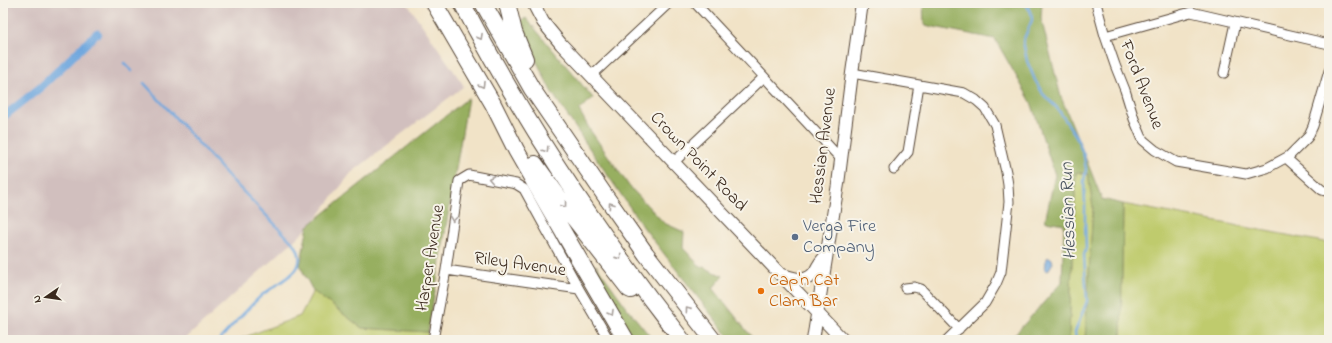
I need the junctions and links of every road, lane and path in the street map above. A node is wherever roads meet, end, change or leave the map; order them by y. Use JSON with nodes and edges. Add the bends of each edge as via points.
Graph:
{"nodes":[{"id":1,"x":434,"y":3,"type":"edge"},
{"id":2,"x":462,"y":3,"type":"edge"},
{"id":3,"x":483,"y":3,"type":"edge"},
{"id":4,"x":507,"y":3,"type":"edge"},
{"id":5,"x":533,"y":3,"type":"edge"},
{"id":6,"x":669,"y":3,"type":"edge"},
{"id":7,"x":695,"y":3,"type":"edge"},
{"id":8,"x":862,"y":3,"type":"edge"},
{"id":9,"x":1096,"y":3,"type":"edge"},
{"id":10,"x":1235,"y":23,"type":"junction"},
{"id":11,"x":1105,"y":36,"type":"junction"},
{"id":12,"x":1329,"y":44,"type":"edge"},
{"id":13,"x":1329,"y":71,"type":"edge"},
{"id":14,"x":852,"y":73,"type":"junction"},
{"id":15,"x":1224,"y":73,"type":"dead end"},
{"id":16,"x":591,"y":76,"type":"junction"},
{"id":17,"x":764,"y":77,"type":"junction"},
{"id":18,"x":919,"y":85,"type":"junction"},
{"id":19,"x":493,"y":104,"type":"junction"},
{"id":20,"x":567,"y":140,"type":"junction"},
{"id":21,"x":1286,"y":158,"type":"junction"},
{"id":22,"x":842,"y":159,"type":"junction"},
{"id":23,"x":673,"y":163,"type":"junction"},
{"id":24,"x":894,"y":169,"type":"dead end"},
{"id":25,"x":1329,"y":192,"type":"edge"},
{"id":26,"x":827,"y":254,"type":"junction"},
{"id":27,"x":446,"y":270,"type":"junction"},
{"id":28,"x":781,"y":274,"type":"junction"},
{"id":29,"x":905,"y":288,"type":"dead end"},
{"id":30,"x":579,"y":289,"type":"junction"},
{"id":31,"x":649,"y":298,"type":"junction"},
{"id":32,"x":818,"y":313,"type":"junction"},
{"id":33,"x":959,"y":329,"type":"junction"},
{"id":34,"x":433,"y":340,"type":"edge"},
{"id":35,"x":609,"y":340,"type":"edge"},
{"id":36,"x":626,"y":340,"type":"edge"},
{"id":37,"x":682,"y":340,"type":"edge"},
{"id":38,"x":713,"y":340,"type":"edge"},
{"id":39,"x":813,"y":340,"type":"edge"},
{"id":40,"x":843,"y":340,"type":"edge"},
{"id":41,"x":947,"y":340,"type":"edge"}],
"edges":[{"from":1,"to":19,"type":"highway","one_way":true},
{"from":2,"to":31,"type":"highway","one_way":true,"via":[[544,147]]},
{"from":3,"to":20,"type":"highway","via":[[532,89]]},
{"from":4,"to":20,"type":"highway","via":[[520,48],[564,123]]},
{"from":5,"to":16,"type":"main road","name":"Crown Point Road","via":[[549,30]]},
{"from":6,"to":16,"type":"street"},
{"from":7,"to":17,"type":"street"},
{"from":8,"to":14,"type":"main road","name":"Hessian Avenue"},
{"from":9,"to":11,"type":"street","name":"Ford Avenue"},
{"from":10,"to":11,"type":"street","via":[[1191,12]]},
{"from":10,"to":12,"type":"street"},
{"from":10,"to":15,"type":"street"},
{"from":11,"to":21,"type":"street","name":"Ford Avenue","via":[[1143,140],[1154,150],[1176,162],[1246,174],[1267,168]]},
{"from":13,"to":21,"type":"street","name":"Ford Avenue","via":[[1308,137]]},
{"from":14,"to":18,"type":"street"},
{"from":14,"to":22,"type":"main road","name":"Hessian Avenue"},
{"from":16,"to":23,"type":"main road","name":"Crown Point Road"},
{"from":17,"to":22,"type":"street"},
{"from":17,"to":23,"type":"street"},
{"from":18,"to":24,"type":"street","via":[[908,152]]},
{"from":18,"to":33,"type":"street","via":[[964,93],[985,108],[995,125],[1008,184],[1009,202],[1000,272],[991,295]]},
{"from":19,"to":31,"type":"highway","one_way":true,"via":[[552,189],[629,289]]},
{"from":19,"to":36,"type":"highway","one_way":true,"via":[[544,200]]},
{"from":38,"to":20,"type":"highway","one_way":true,"via":[[646,254]]},
{"from":21,"to":25,"type":"street","via":[[1322,190]]},
{"from":22,"to":26,"type":"main road","name":"Hessian Avenue"},
{"from":23,"to":28,"type":"main road","name":"Crown Point Road"},
{"from":26,"to":28,"type":"main road","via":[[807,279],[801,280]]},
{"from":26,"to":32,"type":"main road","name":"Hessian Avenue"},
{"from":27,"to":30,"type":"street","name":"Riley Avenue"},
{"from":30,"to":27,"type":"street","name":"Harper Avenue","one_way":true,"via":[[524,189],[516,184],[469,175],[459,181]]},
{"from":27,"to":34,"type":"street","name":"Harper Avenue"},
{"from":28,"to":32,"type":"main road","name":"Crown Point Road"},
{"from":29,"to":33,"type":"street","via":[[914,287],[921,290]]},
{"from":30,"to":35,"type":"street","name":"Riley Avenue"},
{"from":31,"to":37,"type":"highway"},
{"from":32,"to":39,"type":"main road","name":"Hessian Avenue"},
{"from":32,"to":40,"type":"main road","name":"Crown Point Road"},
{"from":33,"to":41,"type":"street"}]}
